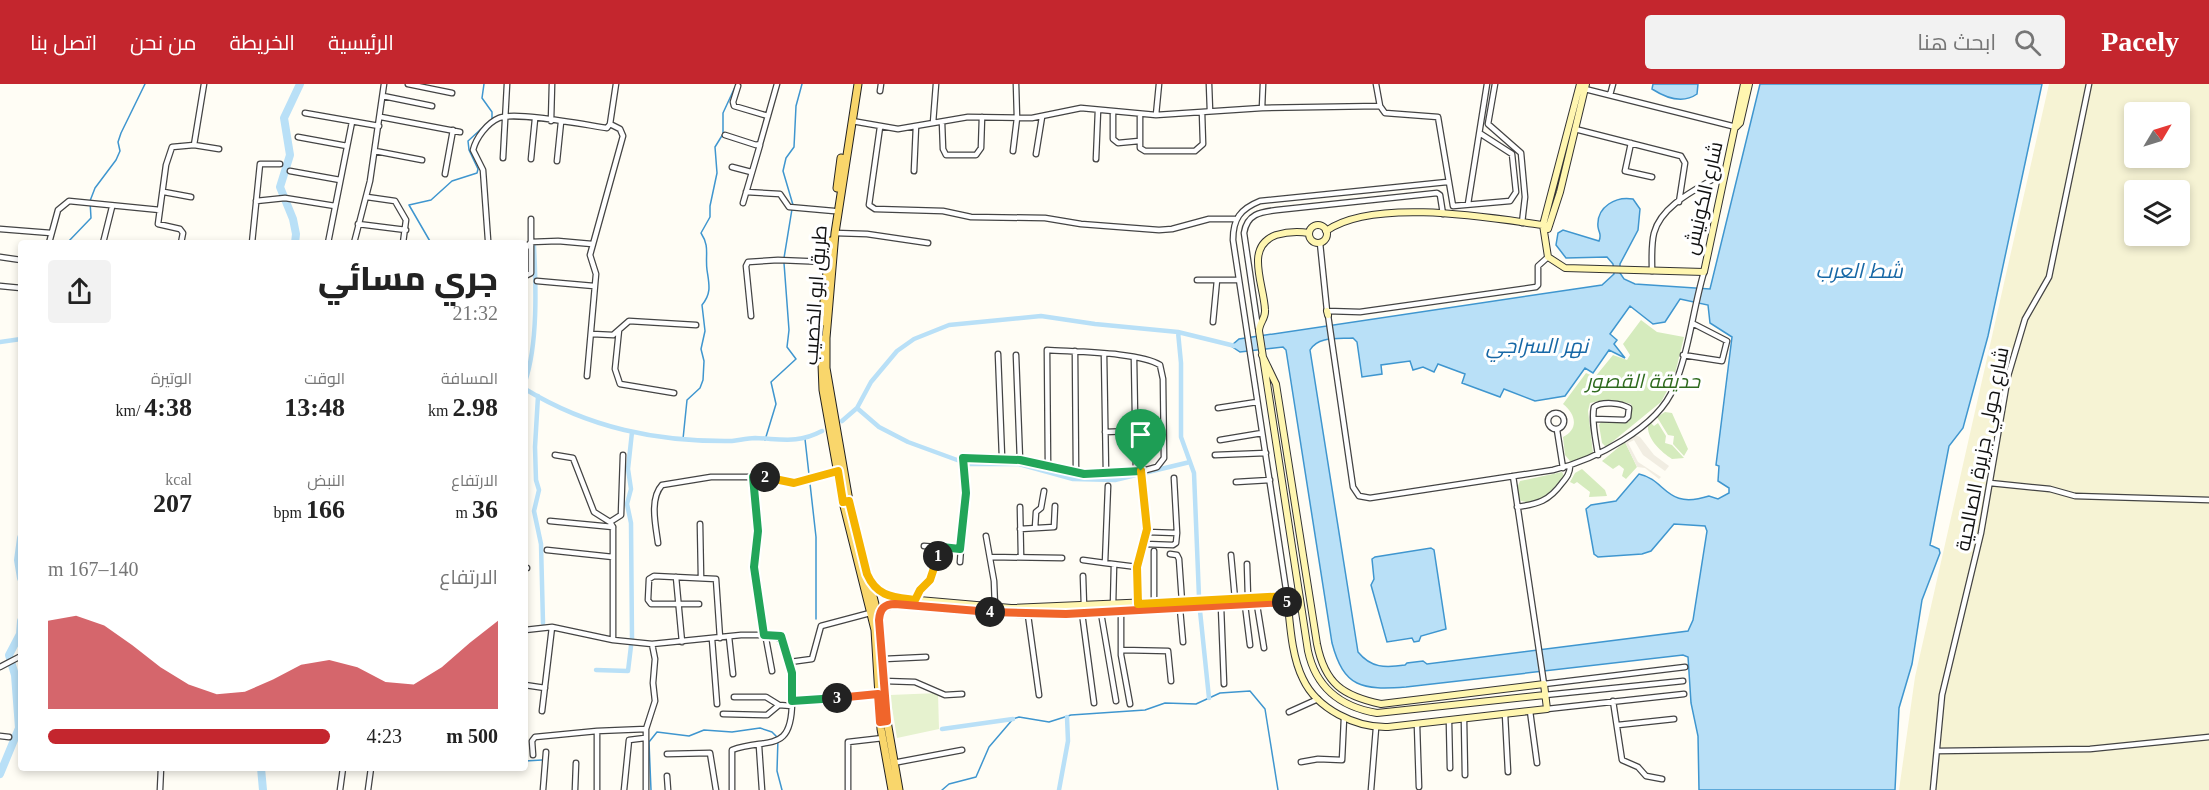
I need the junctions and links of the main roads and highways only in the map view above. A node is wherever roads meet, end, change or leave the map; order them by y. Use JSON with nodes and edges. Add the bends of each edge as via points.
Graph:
{"nodes":[{"id":1,"x":853,"y":84,"type":"edge"},
{"id":2,"x":858,"y":84,"type":"edge"},
{"id":3,"x":1744,"y":84,"type":"edge"},
{"id":4,"x":1749,"y":84,"type":"edge"},
{"id":5,"x":1584,"y":86,"type":"edge"},
{"id":6,"x":1736,"y":127,"type":"junction"},
{"id":7,"x":840,"y":178,"type":"junction"},
{"id":8,"x":1546,"y":227,"type":"junction"},
{"id":9,"x":1326,"y":231,"type":"junction"},
{"id":10,"x":1309,"y":233,"type":"junction"},
{"id":11,"x":1262,"y":353,"type":"junction"},
{"id":12,"x":846,"y":501,"type":"junction"},
{"id":13,"x":867,"y":574,"type":"junction"},
{"id":14,"x":1287,"y":600,"type":"junction"},
{"id":15,"x":1181,"y":606,"type":"junction"},
{"id":16,"x":1083,"y":610,"type":"junction"},
{"id":17,"x":879,"y":620,"type":"junction"},
{"id":18,"x":1545,"y":695,"type":"junction"},
{"id":19,"x":884,"y":722,"type":"junction"},
{"id":20,"x":892,"y":790,"type":"edge"},
{"id":21,"x":899,"y":790,"type":"edge"}],
"edges":[{"from":1,"to":7,"type":"main road","name":"طريق ابو الخصيب"},
{"from":2,"to":7,"type":"main road","name":"طريق ابو الخصيب"},
{"from":3,"to":6,"type":"main road","name":"شارع الكونيش"},
{"from":4,"to":6,"type":"main road","name":"شارع الكونيش"},
{"from":5,"to":8,"type":"main road"},
{"from":5,"to":8,"type":"main road"},
{"from":6,"to":8,"type":"main road","name":"شارع الكونيش","via":[[1704,272],[1565,268],[1548,257]]},
{"from":7,"to":12,"type":"main road","name":"طريق ابو الخصيب","via":[[826,368]]},
{"from":7,"to":12,"type":"main road","name":"طريق ابو الخصيب","via":[[827,262],[821,369]]},
{"from":8,"to":9,"type":"main road","via":[[1418,212],[1340,222]]},
{"from":9,"to":10,"type":"main road","via":[[1316,226]]},
{"from":9,"to":10,"type":"main road","via":[[1320,243],[1312,241]]},
{"from":10,"to":11,"type":"main road","via":[[1283,233],[1260,246],[1257,257],[1266,313],[1258,330]]},
{"from":11,"to":18,"type":"main road","via":[[1276,384],[1320,663],[1327,676],[1344,692],[1382,704],[1544,682]]},
{"from":11,"to":18,"type":"main road","via":[[1308,651],[1321,685],[1352,707],[1377,714]]},
{"from":12,"to":13,"type":"main road","name":"طريق ابو الخصيب"},
{"from":12,"to":19,"type":"main road","name":"طريق ابو الخصيب","via":[[876,639],[878,694]]},
{"from":13,"to":16,"type":"main road","via":[[872,585],[885,596],[995,607]]},
{"from":13,"to":17,"type":"main road","name":"طريق ابو الخصيب"},
{"from":14,"to":15,"type":"main road"},
{"from":14,"to":15,"type":"main road","via":[[1248,598]]},
{"from":14,"to":18,"type":"main road","via":[[1303,679],[1318,699],[1344,718],[1376,728],[1449,722],[1547,709]]},
{"from":15,"to":16,"type":"main road","via":[[1101,613]]},
{"from":15,"to":16,"type":"main road","via":[[1154,603]]},
{"from":16,"to":17,"type":"main road","via":[[1028,615],[895,604],[882,609]]},
{"from":17,"to":19,"type":"main road","name":"طريق ابو الخصيب","via":[[884,659]]},
{"from":19,"to":20,"type":"main road","name":"طريق ابو الخصيب"},
{"from":19,"to":21,"type":"main road","name":"طريق ابو الخصيب"}]}
